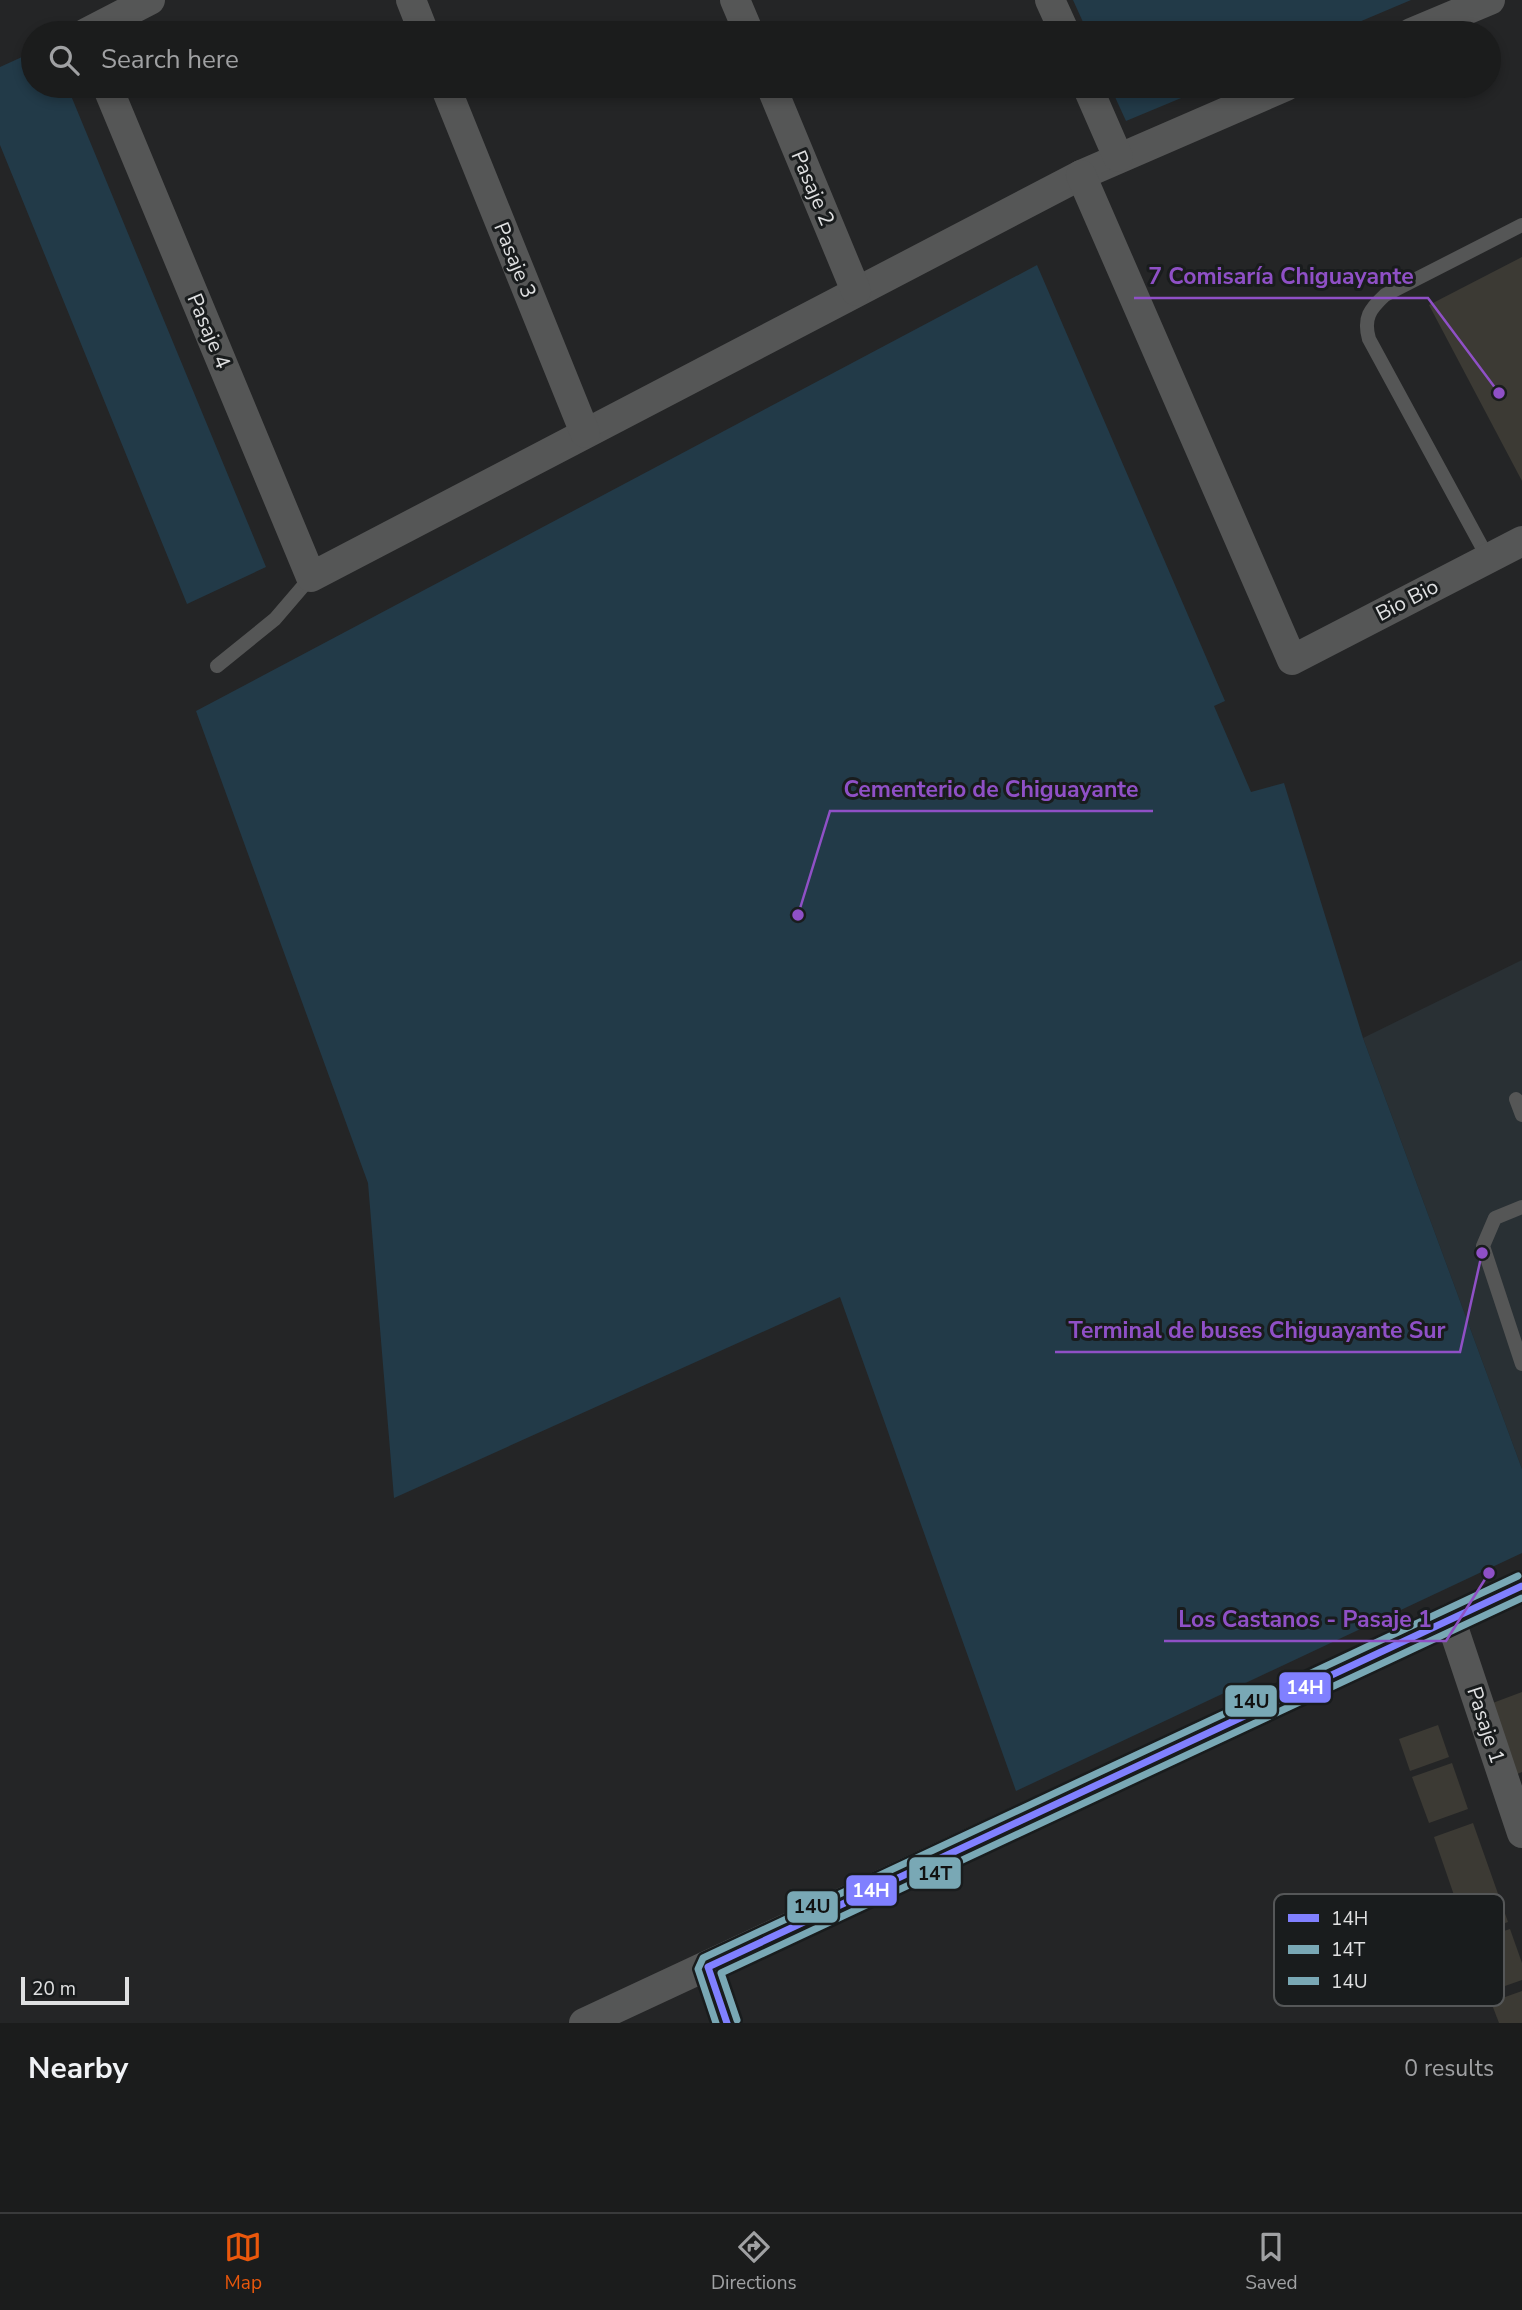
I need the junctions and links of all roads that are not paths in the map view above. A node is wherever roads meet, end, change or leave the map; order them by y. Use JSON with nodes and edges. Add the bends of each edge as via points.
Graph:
{"nodes":[{"id":1,"x":149,"y":0,"type":"edge"},
{"id":2,"x":411,"y":0,"type":"edge"},
{"id":3,"x":735,"y":0,"type":"edge"},
{"id":4,"x":1050,"y":0,"type":"edge"},
{"id":5,"x":1490,"y":0,"type":"edge"},
{"id":6,"x":109,"y":21,"type":"edge"},
{"id":7,"x":419,"y":21,"type":"edge"},
{"id":8,"x":744,"y":21,"type":"edge"},
{"id":9,"x":1060,"y":21,"type":"edge"},
{"id":10,"x":1440,"y":21,"type":"edge"},
{"id":11,"x":112,"y":98,"type":"edge"},
{"id":12,"x":450,"y":98,"type":"edge"},
{"id":13,"x":776,"y":98,"type":"edge"},
{"id":14,"x":1092,"y":98,"type":"edge"},
{"id":15,"x":1258,"y":98,"type":"edge"},
{"id":16,"x":1118,"y":157,"type":"junction"},
{"id":17,"x":1081,"y":175,"type":"junction"},
{"id":18,"x":1522,"y":225,"type":"edge"},
{"id":19,"x":856,"y":291,"type":"junction"},
{"id":20,"x":584,"y":433,"type":"junction"},
{"id":21,"x":1522,"y":541,"type":"edge"},
{"id":22,"x":1488,"y":558,"type":"junction"},
{"id":23,"x":311,"y":577,"type":"junction"},
{"id":24,"x":217,"y":666,"type":"dead end"},
{"id":25,"x":1516,"y":1099,"type":"dead end"},
{"id":26,"x":1522,"y":1115,"type":"edge"},
{"id":27,"x":1522,"y":1207,"type":"edge"},
{"id":28,"x":1522,"y":1364,"type":"edge"},
{"id":29,"x":1522,"y":1586,"type":"edge"},
{"id":30,"x":1450,"y":1618,"type":"junction"},
{"id":31,"x":1522,"y":1833,"type":"edge"},
{"id":32,"x":709,"y":1968,"type":"junction"},
{"id":33,"x":584,"y":2023,"type":"edge"},
{"id":34,"x":727,"y":2023,"type":"edge"}],
"edges":[{"from":1,"to":6,"type":"street"},
{"from":2,"to":7,"type":"street"},
{"from":3,"to":8,"type":"street"},
{"from":4,"to":9,"type":"street"},
{"from":5,"to":10,"type":"street"},
{"from":11,"to":23,"type":"street","name":"Pasaje 4"},
{"from":12,"to":20,"type":"street","name":"Pasaje 3"},
{"from":13,"to":19,"type":"street","name":"Pasaje 2"},
{"from":14,"to":16,"type":"street"},
{"from":15,"to":16,"type":"street"},
{"from":16,"to":17,"type":"street"},
{"from":17,"to":19,"type":"street"},
{"from":17,"to":22,"type":"street","name":"Bio Bio","via":[[1292,660]]},
{"from":18,"to":22,"type":"lane","via":[[1385,295],[1369,311],[1365,326]]},
{"from":19,"to":20,"type":"street"},
{"from":20,"to":23,"type":"street"},
{"from":21,"to":22,"type":"street","name":"Bio Bio"},
{"from":23,"to":24,"type":"lane","via":[[275,619]]},
{"from":25,"to":26,"type":"lane"},
{"from":27,"to":28,"type":"lane","via":[[1494,1218],[1483,1246]]},
{"from":29,"to":30,"type":"street"},
{"from":30,"to":31,"type":"street","name":"Pasaje 1"},
{"from":30,"to":32,"type":"street"},
{"from":32,"to":33,"type":"street"},
{"from":32,"to":34,"type":"street"}]}
